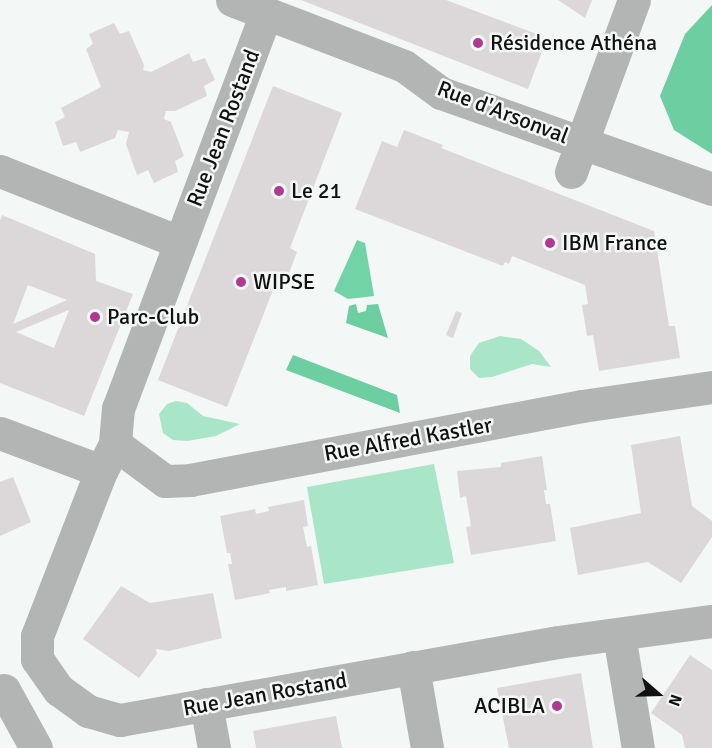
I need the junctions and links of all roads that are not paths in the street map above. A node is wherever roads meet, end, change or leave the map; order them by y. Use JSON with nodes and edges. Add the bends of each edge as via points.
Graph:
{"nodes":[{"id":1,"x":232,"y":0,"type":"edge"},
{"id":2,"x":629,"y":2,"type":"edge"},
{"id":3,"x":266,"y":13,"type":"junction"},
{"id":4,"x":576,"y":157,"type":"junction"},
{"id":5,"x":0,"y":171,"type":"edge"},
{"id":6,"x":712,"y":189,"type":"edge"},
{"id":7,"x":179,"y":242,"type":"junction"},
{"id":8,"x":712,"y":387,"type":"edge"},
{"id":9,"x":0,"y":433,"type":"edge"},
{"id":10,"x":108,"y":458,"type":"junction"},
{"id":11,"x":712,"y":621,"type":"edge"},
{"id":12,"x":620,"y":635,"type":"junction"},
{"id":13,"x":414,"y":667,"type":"junction"},
{"id":14,"x":4,"y":690,"type":"dead end"},
{"id":15,"x":206,"y":704,"type":"junction"},
{"id":16,"x":36,"y":748,"type":"edge"},
{"id":17,"x":214,"y":748,"type":"edge"},
{"id":18,"x":427,"y":748,"type":"edge"},
{"id":19,"x":638,"y":748,"type":"edge"}],
"edges":[{"from":1,"to":3,"type":"street","name":"Rue d'Arsonval"},
{"from":2,"to":4,"type":"street"},
{"from":3,"to":4,"type":"street","name":"Rue d'Arsonval","via":[[404,66],[441,93]]},
{"from":3,"to":7,"type":"street","name":"Rue Jean Rostand"},
{"from":4,"to":6,"type":"street","name":"Rue d'Arsonval"},
{"from":5,"to":7,"type":"street"},
{"from":7,"to":10,"type":"street","name":"Rue Jean Rostand","via":[[118,408]]},
{"from":8,"to":10,"type":"street","name":"Rue Alfred Kastler","via":[[582,406],[190,480],[165,481]]},
{"from":9,"to":10,"type":"street"},
{"from":10,"to":15,"type":"street","name":"Rue Jean Rostand","via":[[37,636],[37,658],[59,690],[88,711],[120,720]]},
{"from":11,"to":12,"type":"street","name":"Rue Jean Rostand"},
{"from":12,"to":13,"type":"street","name":"Rue Jean Rostand"},
{"from":12,"to":19,"type":"street"},
{"from":13,"to":15,"type":"street","name":"Rue Jean Rostand"},
{"from":13,"to":18,"type":"street"},
{"from":14,"to":16,"type":"street"},
{"from":15,"to":17,"type":"street"}]}
